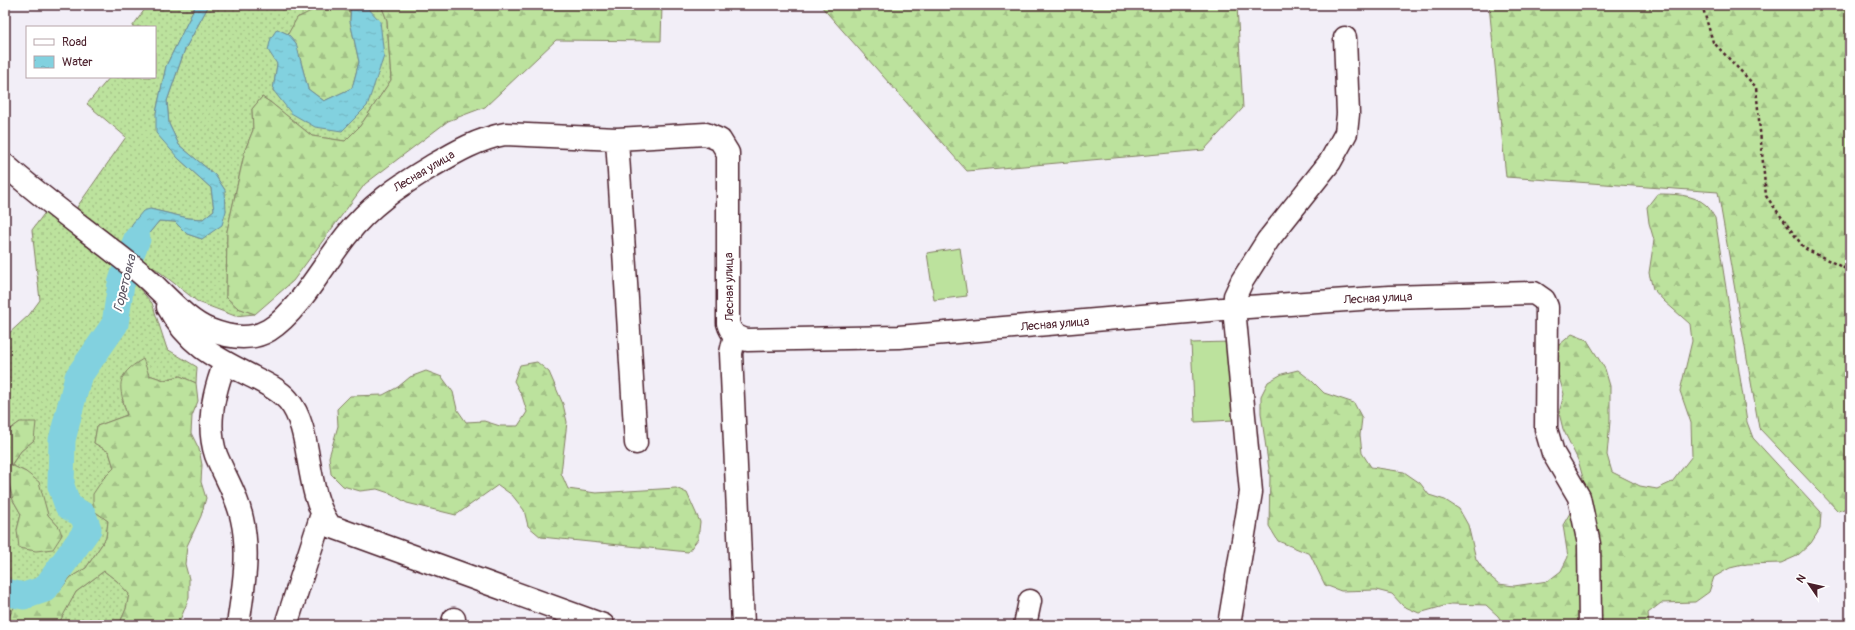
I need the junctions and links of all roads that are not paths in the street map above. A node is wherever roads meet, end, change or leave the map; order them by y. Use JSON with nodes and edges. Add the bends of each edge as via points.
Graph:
{"nodes":[{"id":1,"x":1345,"y":38,"type":"dead end"},
{"id":2,"x":617,"y":139,"type":"junction"},
{"id":3,"x":5,"y":165,"type":"edge"},
{"id":4,"x":152,"y":283,"type":"junction"},
{"id":5,"x":1234,"y":308,"type":"junction"},
{"id":6,"x":735,"y":335,"type":"junction"},
{"id":7,"x":226,"y":363,"type":"junction"},
{"id":8,"x":636,"y":443,"type":"dead end"},
{"id":9,"x":322,"y":514,"type":"junction"},
{"id":10,"x":1030,"y":601,"type":"dead end"},
{"id":11,"x":238,"y":625,"type":"edge"},
{"id":12,"x":286,"y":625,"type":"edge"},
{"id":13,"x":603,"y":625,"type":"edge"},
{"id":14,"x":743,"y":625,"type":"edge"},
{"id":15,"x":1026,"y":625,"type":"edge"},
{"id":16,"x":1229,"y":625,"type":"edge"},
{"id":17,"x":1590,"y":625,"type":"edge"}],
"edges":[{"from":1,"to":5,"type":"street","via":[[1348,114],[1346,133],[1330,162],[1268,240],[1242,281],[1235,296]]},
{"from":2,"to":4,"type":"street","name":"Лесная улица","via":[[505,134],[488,137],[461,149],[394,189],[370,209],[347,234],[280,322],[267,331],[253,336],[237,337],[208,329],[196,322]]},
{"from":2,"to":6,"type":"street","name":"Лесная улица","via":[[706,134],[714,136],[725,146],[728,153],[728,323]]},
{"from":2,"to":8,"type":"street"},
{"from":3,"to":4,"type":"street","name":"Лесная улица"},
{"from":4,"to":7,"type":"street","via":[[185,334],[202,349]]},
{"from":5,"to":6,"type":"street","name":"Лесная улица","via":[[899,337],[747,340]]},
{"from":5,"to":16,"type":"street","via":[[1251,492]]},
{"from":5,"to":17,"type":"street","name":"Лесная улица","via":[[1389,297],[1534,293],[1544,300],[1547,307],[1546,429],[1553,453],[1579,497],[1589,544]]},
{"from":6,"to":14,"type":"street","via":[[731,353]]},
{"from":7,"to":9,"type":"street","via":[[269,385],[288,399],[297,412],[315,498]]},
{"from":7,"to":11,"type":"street","via":[[215,393],[212,442],[236,496],[246,548]]},
{"from":9,"to":12,"type":"street"},
{"from":9,"to":13,"type":"street","via":[[330,526]]},
{"from":10,"to":15,"type":"street"}]}
